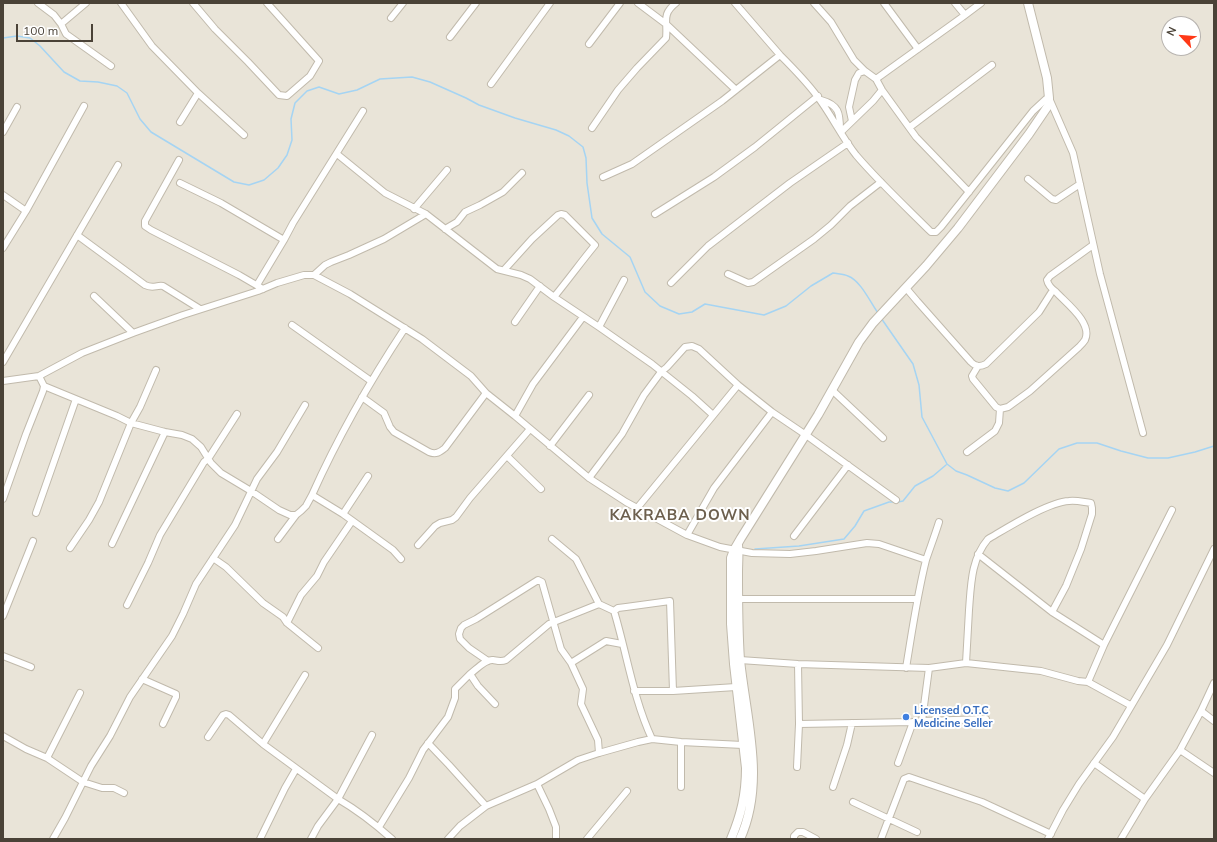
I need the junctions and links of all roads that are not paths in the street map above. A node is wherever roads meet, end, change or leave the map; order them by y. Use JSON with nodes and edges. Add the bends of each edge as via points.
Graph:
{"nodes":[{"id":1,"x":38,"y":3,"type":"edge"},
{"id":2,"x":86,"y":3,"type":"edge"},
{"id":3,"x":121,"y":3,"type":"edge"},
{"id":4,"x":193,"y":3,"type":"edge"},
{"id":5,"x":267,"y":3,"type":"edge"},
{"id":6,"x":403,"y":3,"type":"edge"},
{"id":7,"x":476,"y":3,"type":"edge"},
{"id":8,"x":550,"y":3,"type":"edge"},
{"id":9,"x":620,"y":3,"type":"edge"},
{"id":10,"x":638,"y":3,"type":"edge"},
{"id":11,"x":676,"y":3,"type":"edge"},
{"id":12,"x":736,"y":3,"type":"edge"},
{"id":13,"x":814,"y":3,"type":"edge"},
{"id":14,"x":884,"y":3,"type":"edge"},
{"id":15,"x":956,"y":3,"type":"edge"},
{"id":16,"x":981,"y":3,"type":"edge"},
{"id":17,"x":1028,"y":3,"type":"edge"},
{"id":18,"x":965,"y":15,"type":"junction"},
{"id":19,"x":391,"y":18,"type":"dead end"},
{"id":20,"x":60,"y":24,"type":"junction"},
{"id":21,"x":666,"y":24,"type":"junction"},
{"id":22,"x":450,"y":37,"type":"dead end"},
{"id":23,"x":589,"y":44,"type":"dead end"},
{"id":24,"x":918,"y":49,"type":"junction"},
{"id":25,"x":780,"y":55,"type":"junction"},
{"id":26,"x":992,"y":65,"type":"dead end"},
{"id":27,"x":111,"y":66,"type":"dead end"},
{"id":28,"x":865,"y":71,"type":"junction"},
{"id":29,"x":876,"y":79,"type":"junction"},
{"id":30,"x":491,"y":84,"type":"dead end"},
{"id":31,"x":736,"y":90,"type":"junction"},
{"id":32,"x":882,"y":90,"type":"junction"},
{"id":33,"x":198,"y":93,"type":"junction"},
{"id":34,"x":819,"y":98,"type":"junction"},
{"id":35,"x":1049,"y":98,"type":"junction"},
{"id":36,"x":84,"y":106,"type":"dead end"},
{"id":37,"x":17,"y":107,"type":"dead end"},
{"id":38,"x":363,"y":111,"type":"dead end"},
{"id":39,"x":852,"y":121,"type":"junction"},
{"id":40,"x":180,"y":122,"type":"dead end"},
{"id":41,"x":910,"y":127,"type":"junction"},
{"id":42,"x":592,"y":128,"type":"dead end"},
{"id":43,"x":841,"y":131,"type":"junction"},
{"id":44,"x":3,"y":132,"type":"edge"},
{"id":45,"x":244,"y":135,"type":"dead end"},
{"id":46,"x":848,"y":143,"type":"junction"},
{"id":47,"x":337,"y":154,"type":"junction"},
{"id":48,"x":179,"y":160,"type":"dead end"},
{"id":49,"x":118,"y":165,"type":"dead end"},
{"id":50,"x":447,"y":170,"type":"dead end"},
{"id":51,"x":522,"y":173,"type":"dead end"},
{"id":52,"x":603,"y":177,"type":"dead end"},
{"id":53,"x":1028,"y":179,"type":"dead end"},
{"id":54,"x":180,"y":182,"type":"dead end"},
{"id":55,"x":881,"y":182,"type":"junction"},
{"id":56,"x":1080,"y":184,"type":"junction"},
{"id":57,"x":969,"y":192,"type":"junction"},
{"id":58,"x":3,"y":195,"type":"edge"},
{"id":59,"x":414,"y":209,"type":"junction"},
{"id":60,"x":26,"y":211,"type":"junction"},
{"id":61,"x":426,"y":214,"type":"junction"},
{"id":62,"x":655,"y":214,"type":"dead end"},
{"id":63,"x":445,"y":229,"type":"junction"},
{"id":64,"x":77,"y":235,"type":"junction"},
{"id":65,"x":284,"y":240,"type":"junction"},
{"id":66,"x":1093,"y":244,"type":"junction"},
{"id":67,"x":3,"y":248,"type":"edge"},
{"id":68,"x":504,"y":270,"type":"junction"},
{"id":69,"x":728,"y":274,"type":"dead end"},
{"id":70,"x":314,"y":275,"type":"junction"},
{"id":71,"x":624,"y":280,"type":"dead end"},
{"id":72,"x":671,"y":283,"type":"dead end"},
{"id":73,"x":256,"y":285,"type":"junction"},
{"id":74,"x":540,"y":286,"type":"junction"},
{"id":75,"x":906,"y":288,"type":"junction"},
{"id":76,"x":263,"y":289,"type":"junction"},
{"id":77,"x":1053,"y":290,"type":"junction"},
{"id":78,"x":94,"y":296,"type":"dead end"},
{"id":79,"x":554,"y":297,"type":"junction"},
{"id":80,"x":200,"y":309,"type":"junction"},
{"id":81,"x":583,"y":317,"type":"junction"},
{"id":82,"x":515,"y":322,"type":"dead end"},
{"id":83,"x":292,"y":325,"type":"dead end"},
{"id":84,"x":599,"y":327,"type":"junction"},
{"id":85,"x":405,"y":328,"type":"junction"},
{"id":86,"x":133,"y":333,"type":"junction"},
{"id":87,"x":3,"y":362,"type":"edge"},
{"id":88,"x":978,"y":366,"type":"junction"},
{"id":89,"x":156,"y":370,"type":"dead end"},
{"id":90,"x":661,"y":372,"type":"junction"},
{"id":91,"x":40,"y":376,"type":"junction"},
{"id":92,"x":3,"y":381,"type":"edge"},
{"id":93,"x":371,"y":381,"type":"junction"},
{"id":94,"x":738,"y":385,"type":"junction"},
{"id":95,"x":44,"y":386,"type":"junction"},
{"id":96,"x":832,"y":390,"type":"junction"},
{"id":97,"x":486,"y":393,"type":"junction"},
{"id":98,"x":589,"y":395,"type":"dead end"},
{"id":99,"x":362,"y":397,"type":"junction"},
{"id":100,"x":76,"y":399,"type":"junction"},
{"id":101,"x":305,"y":405,"type":"dead end"},
{"id":102,"x":1000,"y":409,"type":"junction"},
{"id":103,"x":772,"y":412,"type":"junction"},
{"id":104,"x":237,"y":414,"type":"dead end"},
{"id":105,"x":713,"y":415,"type":"junction"},
{"id":106,"x":514,"y":416,"type":"junction"},
{"id":107,"x":131,"y":422,"type":"junction"},
{"id":108,"x":530,"y":429,"type":"junction"},
{"id":109,"x":165,"y":432,"type":"junction"},
{"id":110,"x":1143,"y":433,"type":"dead end"},
{"id":111,"x":806,"y":435,"type":"junction"},
{"id":112,"x":883,"y":438,"type":"dead end"},
{"id":113,"x":550,"y":446,"type":"junction"},
{"id":114,"x":967,"y":452,"type":"dead end"},
{"id":115,"x":507,"y":456,"type":"junction"},
{"id":116,"x":208,"y":458,"type":"junction"},
{"id":117,"x":848,"y":465,"type":"junction"},
{"id":118,"x":368,"y":476,"type":"dead end"},
{"id":119,"x":589,"y":478,"type":"junction"},
{"id":120,"x":541,"y":489,"type":"dead end"},
{"id":121,"x":251,"y":491,"type":"junction"},
{"id":122,"x":312,"y":495,"type":"junction"},
{"id":123,"x":3,"y":499,"type":"edge"},
{"id":124,"x":896,"y":500,"type":"dead end"},
{"id":125,"x":638,"y":507,"type":"junction"},
{"id":126,"x":1172,"y":510,"type":"dead end"},
{"id":127,"x":36,"y":513,"type":"dead end"},
{"id":128,"x":296,"y":514,"type":"junction"},
{"id":129,"x":343,"y":514,"type":"junction"},
{"id":130,"x":352,"y":521,"type":"junction"},
{"id":131,"x":939,"y":522,"type":"dead end"},
{"id":132,"x":686,"y":535,"type":"junction"},
{"id":133,"x":794,"y":536,"type":"dead end"},
{"id":134,"x":278,"y":539,"type":"dead end"},
{"id":135,"x":552,"y":539,"type":"dead end"},
{"id":136,"x":33,"y":541,"type":"dead end"},
{"id":137,"x":112,"y":544,"type":"dead end"},
{"id":138,"x":418,"y":545,"type":"dead end"},
{"id":139,"x":70,"y":548,"type":"dead end"},
{"id":140,"x":737,"y":548,"type":"junction"},
{"id":141,"x":1214,"y":549,"type":"edge"},
{"id":142,"x":978,"y":554,"type":"junction"},
{"id":143,"x":213,"y":558,"type":"junction"},
{"id":144,"x":401,"y":558,"type":"dead end"},
{"id":145,"x":926,"y":560,"type":"junction"},
{"id":146,"x":735,"y":599,"type":"junction"},
{"id":147,"x":918,"y":599,"type":"junction"},
{"id":148,"x":600,"y":604,"type":"junction"},
{"id":149,"x":127,"y":605,"type":"dead end"},
{"id":150,"x":614,"y":611,"type":"junction"},
{"id":151,"x":1052,"y":612,"type":"junction"},
{"id":152,"x":4,"y":613,"type":"edge"},
{"id":153,"x":287,"y":623,"type":"junction"},
{"id":154,"x":553,"y":623,"type":"junction"},
{"id":155,"x":622,"y":644,"type":"junction"},
{"id":156,"x":1104,"y":645,"type":"junction"},
{"id":157,"x":318,"y":648,"type":"dead end"},
{"id":158,"x":3,"y":656,"type":"edge"},
{"id":159,"x":740,"y":660,"type":"junction"},
{"id":160,"x":488,"y":661,"type":"junction"},
{"id":161,"x":571,"y":663,"type":"junction"},
{"id":162,"x":966,"y":663,"type":"junction"},
{"id":163,"x":798,"y":664,"type":"junction"},
{"id":164,"x":31,"y":667,"type":"dead end"},
{"id":165,"x":906,"y":668,"type":"junction"},
{"id":166,"x":929,"y":668,"type":"junction"},
{"id":167,"x":470,"y":674,"type":"junction"},
{"id":168,"x":305,"y":675,"type":"dead end"},
{"id":169,"x":142,"y":679,"type":"junction"},
{"id":170,"x":1088,"y":682,"type":"junction"},
{"id":171,"x":1214,"y":683,"type":"edge"},
{"id":172,"x":736,"y":687,"type":"junction"},
{"id":173,"x":634,"y":691,"type":"junction"},
{"id":174,"x":673,"y":691,"type":"junction"},
{"id":175,"x":80,"y":693,"type":"dead end"},
{"id":176,"x":495,"y":704,"type":"dead end"},
{"id":177,"x":1130,"y":705,"type":"junction"},
{"id":178,"x":1201,"y":711,"type":"junction"},
{"id":179,"x":986,"y":719,"type":"dead end"},
{"id":180,"x":922,"y":721,"type":"junction"},
{"id":181,"x":1214,"y":721,"type":"edge"},
{"id":182,"x":913,"y":722,"type":"junction"},
{"id":183,"x":852,"y":723,"type":"junction"},
{"id":184,"x":163,"y":724,"type":"dead end"},
{"id":185,"x":799,"y":724,"type":"junction"},
{"id":186,"x":372,"y":735,"type":"dead end"},
{"id":187,"x":3,"y":736,"type":"edge"},
{"id":188,"x":208,"y":738,"type":"dead end"},
{"id":189,"x":652,"y":739,"type":"junction"},
{"id":190,"x":681,"y":742,"type":"junction"},
{"id":191,"x":428,"y":743,"type":"junction"},
{"id":192,"x":263,"y":744,"type":"junction"},
{"id":193,"x":743,"y":745,"type":"junction"},
{"id":194,"x":1180,"y":750,"type":"junction"},
{"id":195,"x":599,"y":753,"type":"junction"},
{"id":196,"x":47,"y":758,"type":"junction"},
{"id":197,"x":1094,"y":763,"type":"junction"},
{"id":198,"x":898,"y":764,"type":"dead end"},
{"id":199,"x":797,"y":767,"type":"dead end"},
{"id":200,"x":296,"y":769,"type":"junction"},
{"id":201,"x":1214,"y":773,"type":"edge"},
{"id":202,"x":83,"y":782,"type":"junction"},
{"id":203,"x":538,"y":784,"type":"junction"},
{"id":204,"x":681,"y":787,"type":"dead end"},
{"id":205,"x":833,"y":787,"type":"dead end"},
{"id":206,"x":627,"y":791,"type":"dead end"},
{"id":207,"x":124,"y":793,"type":"dead end"},
{"id":208,"x":338,"y":799,"type":"junction"},
{"id":209,"x":1145,"y":799,"type":"junction"},
{"id":210,"x":853,"y":802,"type":"dead end"},
{"id":211,"x":486,"y":806,"type":"junction"},
{"id":212,"x":889,"y":819,"type":"junction"},
{"id":213,"x":379,"y":828,"type":"junction"},
{"id":214,"x":917,"y":832,"type":"dead end"},
{"id":215,"x":1049,"y":837,"type":"edge"},
{"id":216,"x":53,"y":839,"type":"edge"},
{"id":217,"x":260,"y":839,"type":"edge"},
{"id":218,"x":312,"y":839,"type":"edge"},
{"id":219,"x":392,"y":839,"type":"edge"},
{"id":220,"x":448,"y":839,"type":"edge"},
{"id":221,"x":556,"y":839,"type":"edge"},
{"id":222,"x":587,"y":839,"type":"edge"},
{"id":223,"x":731,"y":839,"type":"edge"},
{"id":224,"x":740,"y":839,"type":"edge"},
{"id":225,"x":794,"y":839,"type":"edge"},
{"id":226,"x":816,"y":839,"type":"edge"},
{"id":227,"x":881,"y":839,"type":"edge"},
{"id":228,"x":1121,"y":839,"type":"edge"}],
"edges":[{"from":1,"to":20,"type":"street"},
{"from":2,"to":20,"type":"street"},
{"from":3,"to":33,"type":"street","via":[[152,46]]},
{"from":4,"to":5,"type":"street","via":[[279,95],[287,96],[310,76],[319,61]]},
{"from":6,"to":19,"type":"street"},
{"from":7,"to":22,"type":"street"},
{"from":8,"to":30,"type":"street"},
{"from":9,"to":23,"type":"street"},
{"from":10,"to":21,"type":"street"},
{"from":11,"to":21,"type":"street","via":[[667,12]]},
{"from":12,"to":25,"type":"street"},
{"from":13,"to":28,"type":"street","via":[[831,22],[854,60]]},
{"from":14,"to":24,"type":"street"},
{"from":15,"to":18,"type":"street"},
{"from":16,"to":18,"type":"street"},
{"from":17,"to":35,"type":"street","via":[[1047,78]]},
{"from":18,"to":24,"type":"street"},
{"from":20,"to":27,"type":"street","via":[[66,34]]},
{"from":21,"to":31,"type":"street"},
{"from":21,"to":42,"type":"street","via":[[666,38],[628,79]]},
{"from":24,"to":29,"type":"street"},
{"from":25,"to":31,"type":"street"},
{"from":25,"to":34,"type":"street"},
{"from":26,"to":41,"type":"street"},
{"from":28,"to":29,"type":"street"},
{"from":28,"to":39,"type":"street","via":[[859,73],[854,80],[849,106]]},
{"from":29,"to":32,"type":"street"},
{"from":31,"to":52,"type":"street","via":[[632,164]]},
{"from":32,"to":39,"type":"street"},
{"from":32,"to":41,"type":"street"},
{"from":33,"to":40,"type":"street"},
{"from":33,"to":45,"type":"street"},
{"from":34,"to":43,"type":"street"},
{"from":34,"to":43,"type":"street","via":[[829,102],[839,112]]},
{"from":34,"to":62,"type":"street","via":[[714,176]]},
{"from":35,"to":56,"type":"street","via":[[1073,153]]},
{"from":35,"to":57,"type":"street","via":[[1033,111]]},
{"from":35,"to":75,"type":"street","via":[[1048,106],[1035,126],[981,198]]},
{"from":36,"to":60,"type":"street"},
{"from":37,"to":44,"type":"street"},
{"from":38,"to":47,"type":"street"},
{"from":39,"to":43,"type":"street"},
{"from":41,"to":57,"type":"street","via":[[916,137]]},
{"from":43,"to":46,"type":"street"},
{"from":46,"to":55,"type":"street"},
{"from":46,"to":72,"type":"street","via":[[790,183],[708,246]]},
{"from":47,"to":59,"type":"street","via":[[385,193]]},
{"from":47,"to":65,"type":"street"},
{"from":48,"to":73,"type":"street","via":[[145,221],[146,226]]},
{"from":49,"to":64,"type":"street"},
{"from":50,"to":59,"type":"street"},
{"from":51,"to":63,"type":"street","via":[[503,192],[465,212],[457,222]]},
{"from":53,"to":56,"type":"street","via":[[1056,200]]},
{"from":54,"to":65,"type":"street"},
{"from":55,"to":57,"type":"street","via":[[931,232],[936,232],[941,227]]},
{"from":55,"to":69,"type":"street","via":[[814,239],[753,282],[748,283]]},
{"from":56,"to":66,"type":"street"},
{"from":58,"to":60,"type":"street"},
{"from":59,"to":61,"type":"street"},
{"from":60,"to":67,"type":"street"},
{"from":61,"to":63,"type":"street"},
{"from":61,"to":70,"type":"street","via":[[384,239],[325,265]]},
{"from":63,"to":68,"type":"street","via":[[497,269]]},
{"from":64,"to":80,"type":"street","via":[[144,286],[163,286]]},
{"from":64,"to":87,"type":"street"},
{"from":65,"to":73,"type":"street"},
{"from":66,"to":77,"type":"street","via":[[1050,276],[1047,283]]},
{"from":66,"to":110,"type":"street"},
{"from":68,"to":74,"type":"street","via":[[530,279]]},
{"from":68,"to":79,"type":"street","via":[[532,238],[558,215],[565,215],[595,245]]},
{"from":70,"to":76,"type":"street","via":[[304,275]]},
{"from":70,"to":85,"type":"street","via":[[346,291]]},
{"from":71,"to":84,"type":"street"},
{"from":73,"to":76,"type":"street"},
{"from":74,"to":79,"type":"street"},
{"from":74,"to":82,"type":"street"},
{"from":75,"to":88,"type":"street","via":[[971,362]]},
{"from":75,"to":96,"type":"street","via":[[859,342]]},
{"from":76,"to":80,"type":"street"},
{"from":77,"to":88,"type":"street","via":[[1039,312],[986,364]]},
{"from":77,"to":102,"type":"street","via":[[1079,317],[1086,328],[1085,340],[1030,391],[1008,407]]},
{"from":78,"to":86,"type":"street"},
{"from":79,"to":81,"type":"street"},
{"from":80,"to":86,"type":"street"},
{"from":81,"to":84,"type":"street"},
{"from":81,"to":106,"type":"street","via":[[533,384]]},
{"from":83,"to":93,"type":"street"},
{"from":84,"to":90,"type":"street"},
{"from":85,"to":93,"type":"street"},
{"from":85,"to":97,"type":"street","via":[[471,376]]},
{"from":86,"to":91,"type":"street","via":[[82,353]]},
{"from":88,"to":102,"type":"street","via":[[972,376],[973,379],[996,408]]},
{"from":89,"to":107,"type":"street"},
{"from":90,"to":94,"type":"street","via":[[685,347],[692,346]]},
{"from":90,"to":105,"type":"street"},
{"from":90,"to":119,"type":"street","via":[[644,395],[622,434]]},
{"from":91,"to":92,"type":"street"},
{"from":91,"to":95,"type":"street"},
{"from":93,"to":99,"type":"street"},
{"from":94,"to":103,"type":"street"},
{"from":94,"to":105,"type":"street"},
{"from":95,"to":100,"type":"street"},
{"from":95,"to":123,"type":"street"},
{"from":96,"to":111,"type":"street"},
{"from":96,"to":112,"type":"street"},
{"from":97,"to":99,"type":"street","via":[[445,448],[435,454],[394,432],[384,413]]},
{"from":97,"to":106,"type":"street"},
{"from":98,"to":113,"type":"street"},
{"from":99,"to":122,"type":"street"},
{"from":100,"to":107,"type":"street"},
{"from":100,"to":127,"type":"street"},
{"from":101,"to":121,"type":"street"},
{"from":102,"to":114,"type":"street","via":[[999,423],[995,431]]},
{"from":103,"to":111,"type":"street"},
{"from":103,"to":132,"type":"street","via":[[714,488]]},
{"from":104,"to":116,"type":"street"},
{"from":105,"to":125,"type":"street"},
{"from":106,"to":108,"type":"street"},
{"from":107,"to":109,"type":"street"},
{"from":107,"to":139,"type":"street","via":[[99,502]]},
{"from":108,"to":113,"type":"street"},
{"from":108,"to":115,"type":"street"},
{"from":109,"to":116,"type":"street","via":[[192,439]]},
{"from":109,"to":137,"type":"street"},
{"from":111,"to":117,"type":"street"},
{"from":111,"to":140,"type":"street"},
{"from":113,"to":119,"type":"street"},
{"from":115,"to":120,"type":"street"},
{"from":115,"to":138,"type":"street","via":[[456,517],[435,526]]},
{"from":116,"to":121,"type":"street","via":[[221,473]]},
{"from":116,"to":149,"type":"street","via":[[160,534]]},
{"from":117,"to":124,"type":"street"},
{"from":117,"to":133,"type":"street"},
{"from":118,"to":129,"type":"street"},
{"from":119,"to":125,"type":"street"},
{"from":121,"to":128,"type":"street","via":[[280,510],[290,515]]},
{"from":121,"to":143,"type":"street","via":[[235,525]]},
{"from":122,"to":128,"type":"street","via":[[306,506]]},
{"from":122,"to":129,"type":"street"},
{"from":125,"to":132,"type":"street"},
{"from":126,"to":156,"type":"street"},
{"from":128,"to":134,"type":"street"},
{"from":129,"to":130,"type":"street"},
{"from":130,"to":144,"type":"street"},
{"from":130,"to":153,"type":"street","via":[[317,576],[301,595]]},
{"from":131,"to":145,"type":"street"},
{"from":132,"to":140,"type":"street","via":[[720,547]]},
{"from":135,"to":148,"type":"street","via":[[576,559]]},
{"from":136,"to":152,"type":"street"},
{"from":140,"to":145,"type":"street","via":[[759,553],[790,554],[867,543],[879,544]]},
{"from":140,"to":146,"type":"street","via":[[732,554],[731,566]]},
{"from":141,"to":177,"type":"street","via":[[1167,645]]},
{"from":142,"to":151,"type":"street"},
{"from":142,"to":151,"type":"street","via":[[988,539],[1047,507],[1068,501],[1090,503],[1092,514],[1081,549]]},
{"from":142,"to":162,"type":"street","via":[[970,586]]},
{"from":143,"to":153,"type":"street"},
{"from":143,"to":169,"type":"street","via":[[196,584],[172,636]]},
{"from":145,"to":147,"type":"street"},
{"from":146,"to":147,"type":"street"},
{"from":146,"to":159,"type":"street"},
{"from":146,"to":172,"type":"street","via":[[732,646]]},
{"from":147,"to":165,"type":"street"},
{"from":148,"to":150,"type":"street"},
{"from":148,"to":154,"type":"street"},
{"from":150,"to":155,"type":"street"},
{"from":150,"to":174,"type":"street","via":[[618,608],[670,602]]},
{"from":151,"to":156,"type":"street"},
{"from":153,"to":157,"type":"street"},
{"from":154,"to":160,"type":"street","via":[[506,660]]},
{"from":154,"to":160,"type":"street","via":[[542,582],[538,580],[461,628],[460,639]]},
{"from":154,"to":161,"type":"street","via":[[561,649]]},
{"from":155,"to":161,"type":"street","via":[[606,642]]},
{"from":155,"to":173,"type":"street"},
{"from":156,"to":170,"type":"street"},
{"from":158,"to":164,"type":"street"},
{"from":159,"to":163,"type":"street"},
{"from":159,"to":224,"type":"street","via":[[751,745],[753,785],[747,820]]},
{"from":160,"to":167,"type":"street"},
{"from":161,"to":195,"type":"street","via":[[584,689],[581,704],[598,740]]},
{"from":162,"to":166,"type":"street"},
{"from":162,"to":170,"type":"street","via":[[1040,672]]},
{"from":163,"to":165,"type":"street"},
{"from":163,"to":185,"type":"street"},
{"from":165,"to":166,"type":"street"},
{"from":166,"to":180,"type":"street"},
{"from":167,"to":176,"type":"street"},
{"from":167,"to":191,"type":"street","via":[[455,689],[455,698],[448,717]]},
{"from":168,"to":192,"type":"street"},
{"from":169,"to":184,"type":"street","via":[[176,694]]},
{"from":169,"to":202,"type":"street"},
{"from":170,"to":177,"type":"street"},
{"from":171,"to":178,"type":"street"},
{"from":172,"to":174,"type":"street"},
{"from":172,"to":193,"type":"street"},
{"from":173,"to":174,"type":"street"},
{"from":173,"to":189,"type":"street"},
{"from":175,"to":196,"type":"street"},
{"from":177,"to":197,"type":"street","via":[[1113,737]]},
{"from":178,"to":181,"type":"street"},
{"from":178,"to":194,"type":"street"},
{"from":179,"to":180,"type":"street"},
{"from":180,"to":182,"type":"street"},
{"from":182,"to":183,"type":"street"},
{"from":182,"to":198,"type":"street"},
{"from":183,"to":185,"type":"street"},
{"from":183,"to":205,"type":"street"},
{"from":185,"to":199,"type":"street"},
{"from":186,"to":208,"type":"street"},
{"from":187,"to":196,"type":"street"},
{"from":188,"to":192,"type":"street","via":[[226,714]]},
{"from":189,"to":190,"type":"street"},
{"from":189,"to":195,"type":"street"},
{"from":190,"to":193,"type":"street"},
{"from":190,"to":204,"type":"street"},
{"from":191,"to":211,"type":"street"},
{"from":191,"to":213,"type":"street"},
{"from":192,"to":200,"type":"street"},
{"from":193,"to":223,"type":"street","via":[[746,768],[744,801]]},
{"from":194,"to":201,"type":"street"},
{"from":194,"to":209,"type":"street"},
{"from":195,"to":203,"type":"street","via":[[578,760]]},
{"from":196,"to":202,"type":"street"},
{"from":197,"to":209,"type":"street"},
{"from":197,"to":215,"type":"street","via":[[1063,810]]},
{"from":200,"to":208,"type":"street"},
{"from":200,"to":217,"type":"street"},
{"from":202,"to":207,"type":"street","via":[[102,788],[114,788]]},
{"from":202,"to":216,"type":"street"},
{"from":203,"to":211,"type":"street"},
{"from":203,"to":221,"type":"street","via":[[556,827]]},
{"from":206,"to":222,"type":"street"},
{"from":208,"to":213,"type":"street"},
{"from":208,"to":218,"type":"street","via":[[318,826]]},
{"from":209,"to":228,"type":"street"},
{"from":210,"to":212,"type":"street"},
{"from":211,"to":220,"type":"street"},
{"from":212,"to":214,"type":"street"},
{"from":212,"to":215,"type":"street","via":[[904,779],[909,777],[982,802]]},
{"from":212,"to":227,"type":"street"},
{"from":213,"to":219,"type":"street"},
{"from":225,"to":226,"type":"street","via":[[798,832],[803,832]]}]}
